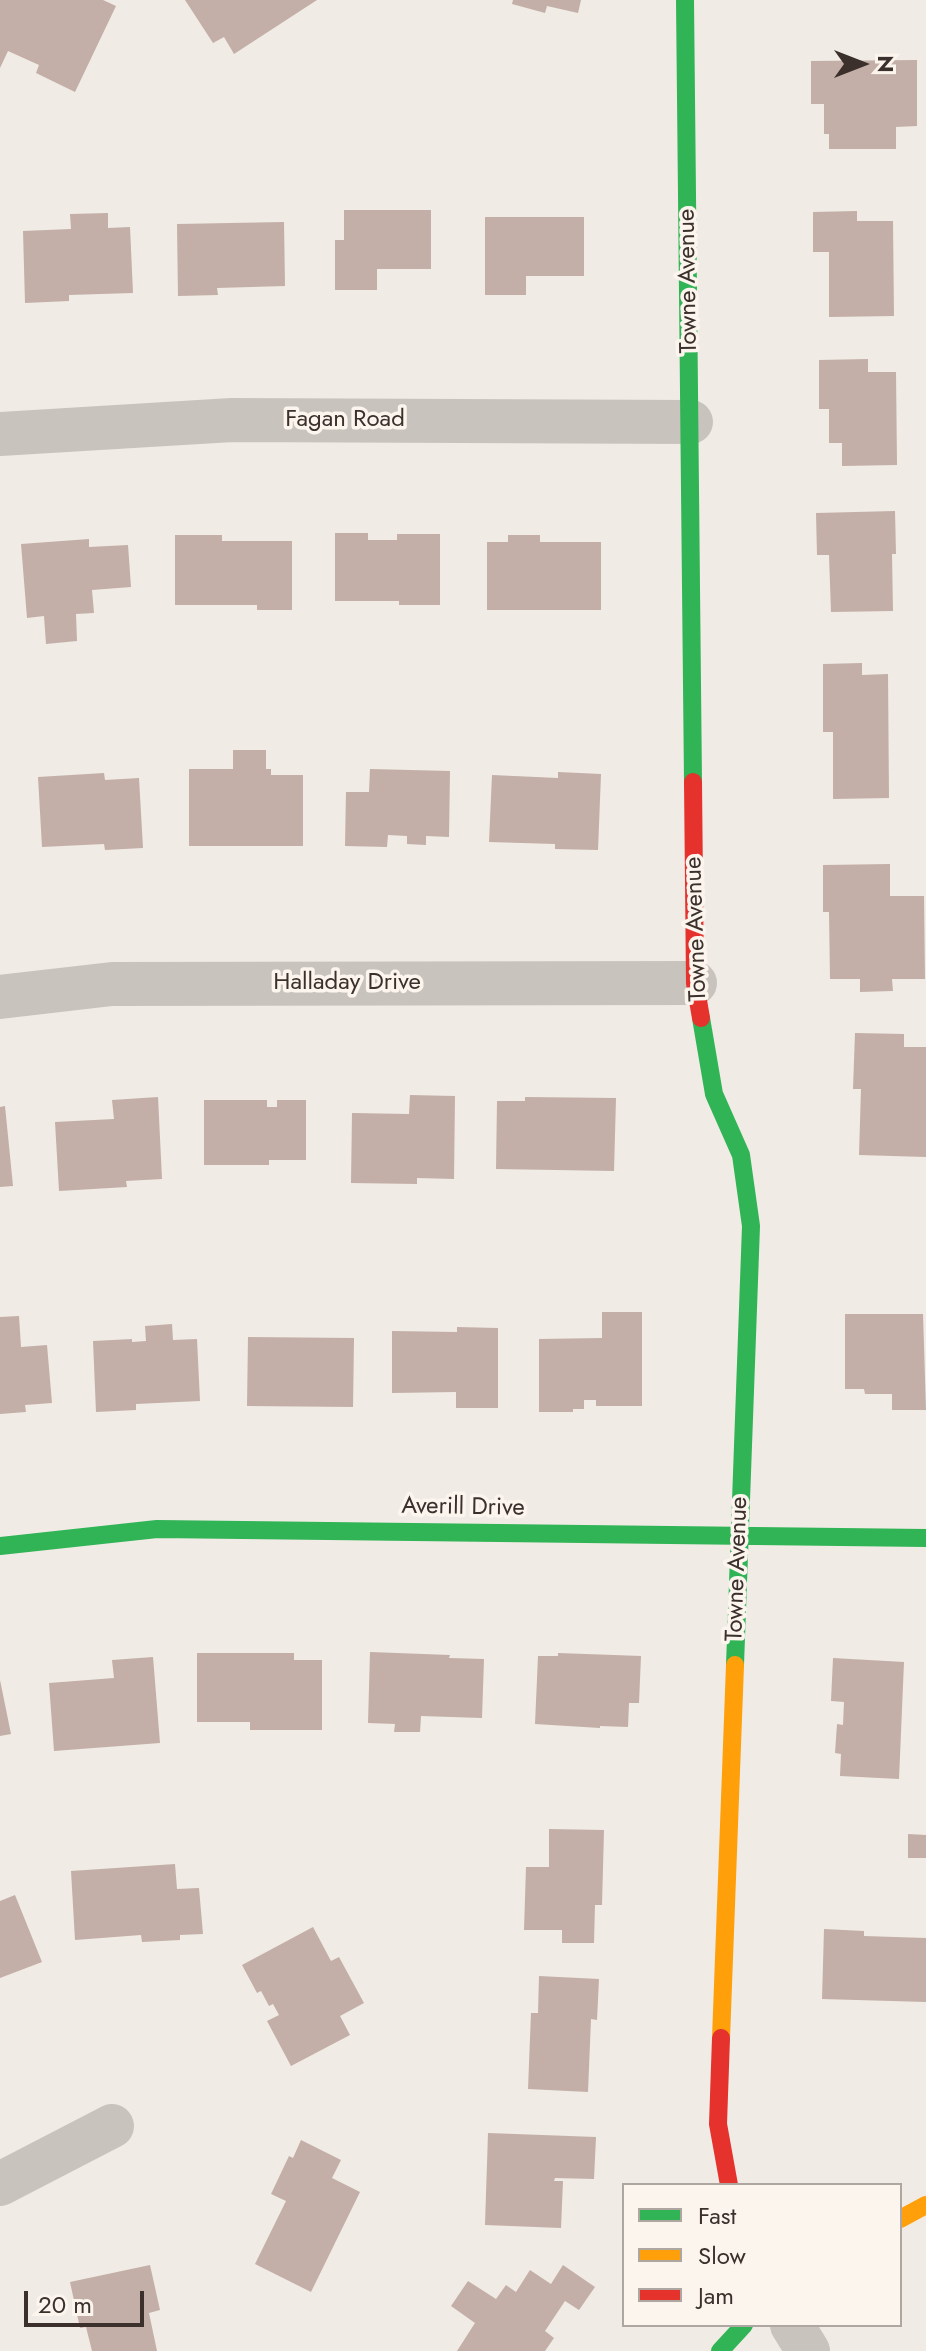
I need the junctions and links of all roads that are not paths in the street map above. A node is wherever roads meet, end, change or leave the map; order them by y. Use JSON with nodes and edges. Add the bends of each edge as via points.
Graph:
{"nodes":[{"id":1,"x":685,"y":0,"type":"edge"},
{"id":2,"x":691,"y":422,"type":"junction"},
{"id":3,"x":0,"y":434,"type":"edge"},
{"id":4,"x":695,"y":983,"type":"junction"},
{"id":5,"x":0,"y":997,"type":"edge"},
{"id":6,"x":740,"y":1536,"type":"junction"},
{"id":7,"x":926,"y":1538,"type":"edge"},
{"id":8,"x":0,"y":1546,"type":"edge"},
{"id":9,"x":112,"y":2126,"type":"dead end"},
{"id":10,"x":729,"y":2183,"type":"edge"},
{"id":11,"x":0,"y":2184,"type":"edge"},
{"id":12,"x":926,"y":2205,"type":"edge"},
{"id":13,"x":902,"y":2218,"type":"edge"},
{"id":14,"x":742,"y":2327,"type":"edge"},
{"id":15,"x":793,"y":2327,"type":"edge"},
{"id":16,"x":720,"y":2351,"type":"edge"},
{"id":17,"x":808,"y":2351,"type":"edge"}],
"edges":[{"from":1,"to":2,"type":"street","name":"Towne Avenue"},
{"from":2,"to":3,"type":"street","name":"Fagan Road","via":[[232,420]]},
{"from":2,"to":4,"type":"street","name":"Towne Avenue"},
{"from":4,"to":5,"type":"street","name":"Halladay Drive","via":[[112,984]]},
{"from":4,"to":6,"type":"street","name":"Towne Avenue","via":[[714,1094],[741,1155],[751,1226]]},
{"from":6,"to":7,"type":"street","name":"Averill Drive"},
{"from":6,"to":8,"type":"street","name":"Averill Drive","via":[[157,1529]]},
{"from":6,"to":10,"type":"street","name":"Towne Avenue","via":[[718,2124]]},
{"from":9,"to":11,"type":"street"},
{"from":12,"to":13,"type":"street"},
{"from":14,"to":16,"type":"street"},
{"from":15,"to":17,"type":"street"}]}
